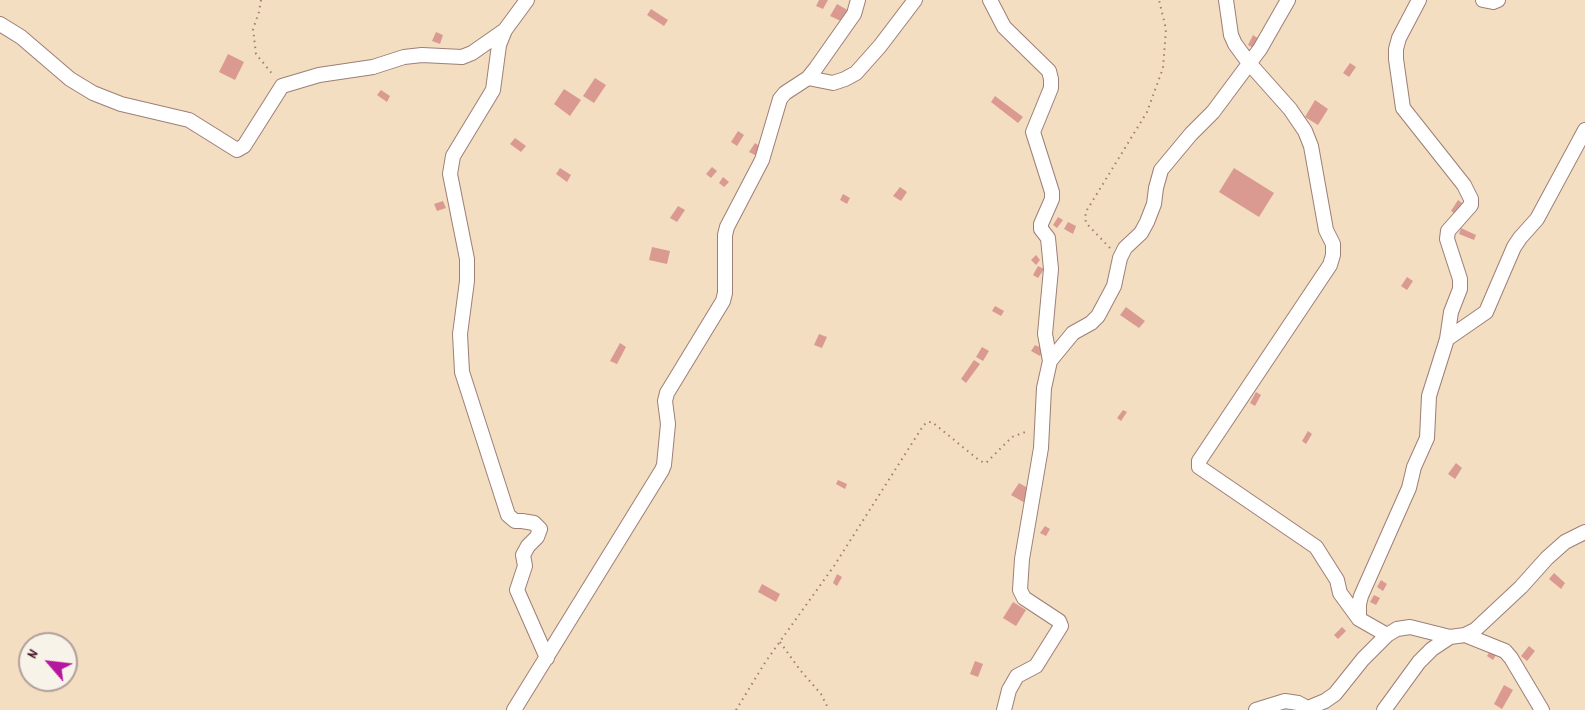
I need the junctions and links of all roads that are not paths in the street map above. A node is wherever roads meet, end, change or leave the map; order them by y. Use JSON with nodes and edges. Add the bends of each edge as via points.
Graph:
{"nodes":[{"id":1,"x":527,"y":0,"type":"edge"},
{"id":2,"x":858,"y":0,"type":"edge"},
{"id":3,"x":915,"y":0,"type":"edge"},
{"id":4,"x":990,"y":0,"type":"edge"},
{"id":5,"x":1226,"y":0,"type":"edge"},
{"id":6,"x":1288,"y":0,"type":"edge"},
{"id":7,"x":1419,"y":0,"type":"edge"},
{"id":8,"x":1483,"y":0,"type":"edge"},
{"id":9,"x":1498,"y":0,"type":"edge"},
{"id":10,"x":0,"y":24,"type":"edge"},
{"id":11,"x":505,"y":30,"type":"junction"},
{"id":12,"x":1249,"y":63,"type":"junction"},
{"id":13,"x":808,"y":78,"type":"junction"},
{"id":14,"x":1585,"y":130,"type":"edge"},
{"id":15,"x":1447,"y":339,"type":"junction"},
{"id":16,"x":1050,"y":361,"type":"junction"},
{"id":17,"x":1585,"y":532,"type":"edge"},
{"id":18,"x":1359,"y":619,"type":"junction"},
{"id":19,"x":1387,"y":635,"type":"junction"},
{"id":20,"x":1465,"y":635,"type":"junction"},
{"id":21,"x":1450,"y":637,"type":"junction"},
{"id":22,"x":547,"y":658,"type":"junction"},
{"id":23,"x":1310,"y":709,"type":"edge"},
{"id":24,"x":514,"y":710,"type":"edge"},
{"id":25,"x":1004,"y":710,"type":"edge"},
{"id":26,"x":1256,"y":710,"type":"edge"},
{"id":27,"x":1384,"y":710,"type":"edge"},
{"id":28,"x":1542,"y":710,"type":"edge"}],
"edges":[{"from":1,"to":11,"type":"street"},
{"from":2,"to":13,"type":"street","via":[[839,38]]},
{"from":3,"to":13,"type":"street","via":[[856,73],[833,82]]},
{"from":4,"to":16,"type":"street","via":[[1004,27],[1049,71],[1051,79],[1033,132],[1052,192],[1041,224],[1051,269],[1045,334]]},
{"from":5,"to":12,"type":"street","via":[[1231,35]]},
{"from":6,"to":12,"type":"street"},
{"from":7,"to":15,"type":"street","via":[[1396,49],[1403,108],[1464,185],[1471,200],[1471,206],[1448,231],[1460,289]]},
{"from":8,"to":9,"type":"street"},
{"from":10,"to":11,"type":"street","via":[[93,93],[121,104],[189,120],[237,150],[244,146],[282,86],[404,57],[462,57]]},
{"from":11,"to":22,"type":"street","via":[[493,90],[450,165],[467,259],[460,352],[462,372],[508,515],[540,529],[523,555],[525,566],[517,590]]},
{"from":12,"to":16,"type":"street","via":[[1213,112],[1161,170],[1147,222],[1125,248],[1114,286],[1098,316],[1073,333]]},
{"from":12,"to":18,"type":"street","via":[[1305,130],[1333,255],[1199,461],[1199,467],[1316,547],[1337,580],[1340,594]]},
{"from":13,"to":22,"type":"street","via":[[780,99],[762,160],[727,227],[723,301],[667,393],[668,424],[662,470]]},
{"from":14,"to":15,"type":"street","via":[[1537,219],[1514,247],[1486,312]]},
{"from":15,"to":18,"type":"street","via":[[1429,396],[1427,438],[1361,596]]},
{"from":16,"to":25,"type":"street","via":[[1020,590],[1024,598],[1061,626],[1036,666],[1017,676]]},
{"from":17,"to":20,"type":"street","via":[[1565,542],[1475,630]]},
{"from":18,"to":19,"type":"street"},
{"from":19,"to":21,"type":"street","via":[[1410,627]]},
{"from":19,"to":23,"type":"street","via":[[1335,694]]},
{"from":20,"to":21,"type":"street"},
{"from":20,"to":28,"type":"street","via":[[1505,651]]},
{"from":21,"to":27,"type":"street","via":[[1419,662]]},
{"from":22,"to":24,"type":"street"},
{"from":23,"to":26,"type":"street","via":[[1285,701]]}]}
